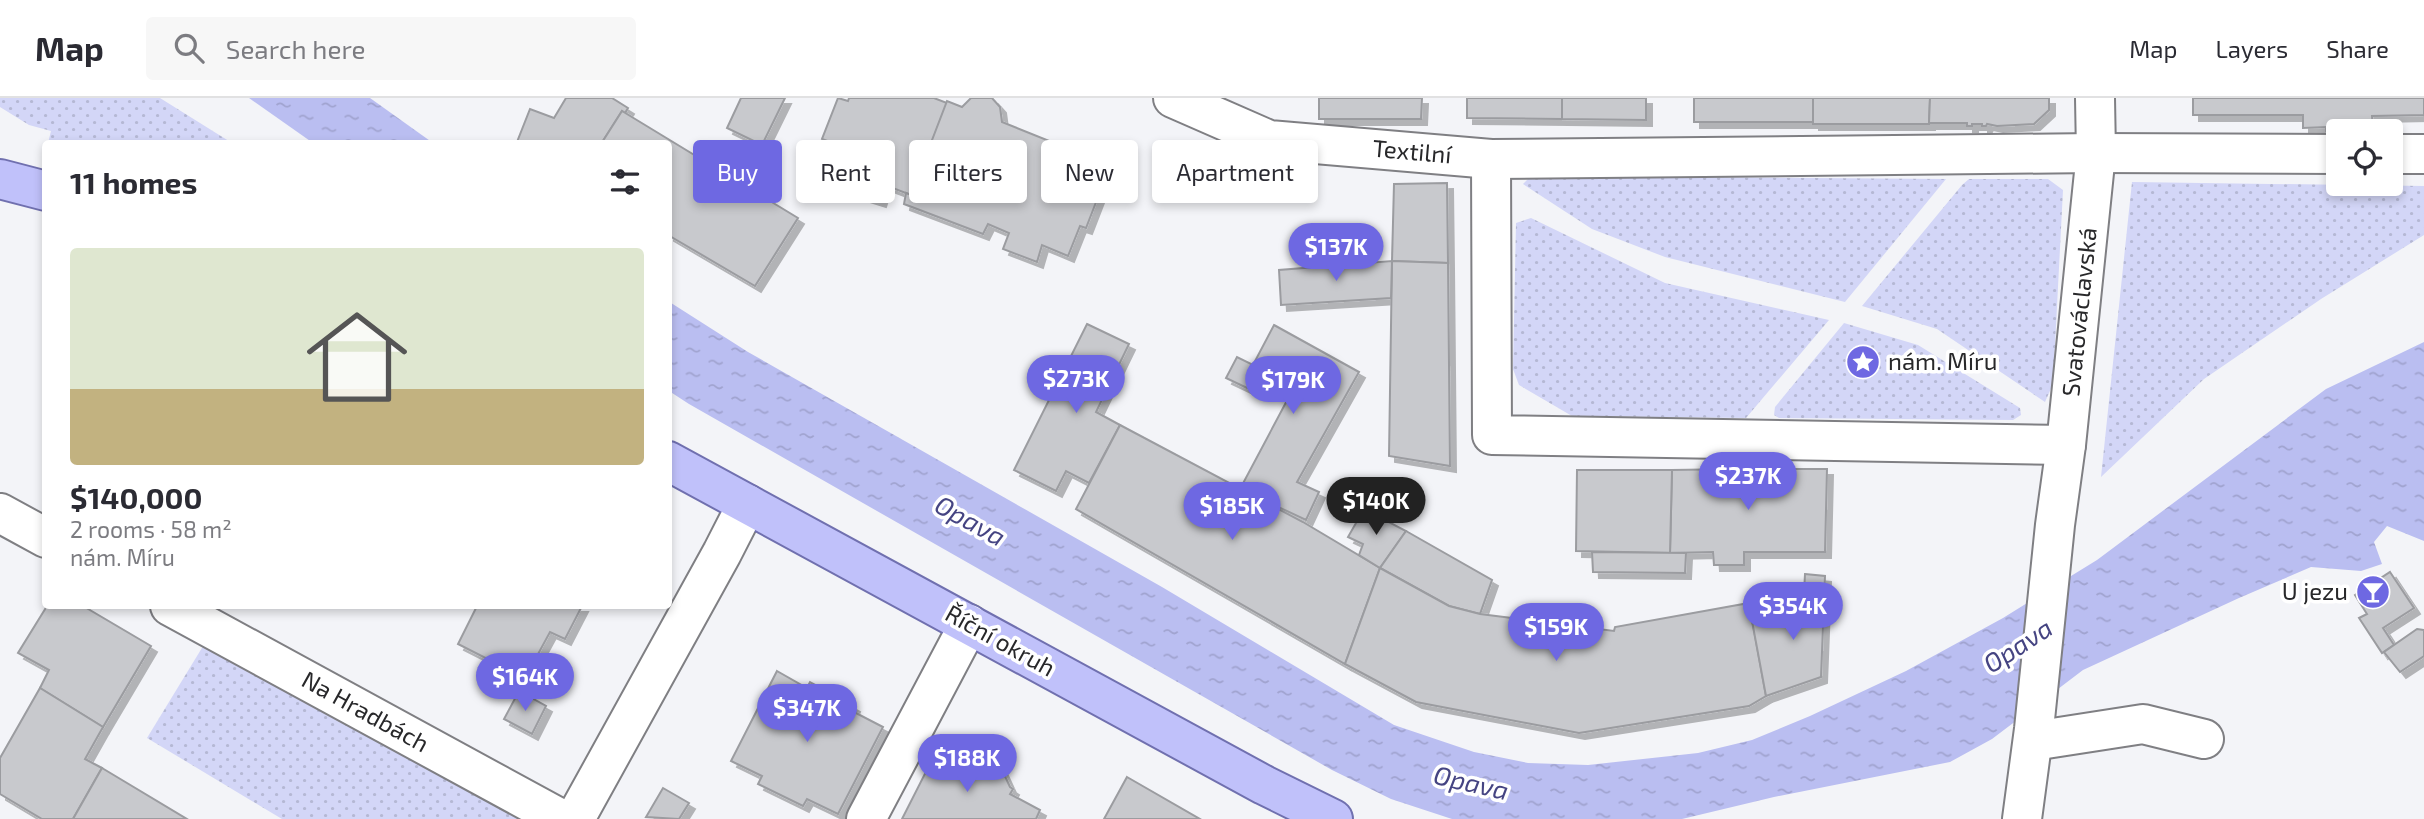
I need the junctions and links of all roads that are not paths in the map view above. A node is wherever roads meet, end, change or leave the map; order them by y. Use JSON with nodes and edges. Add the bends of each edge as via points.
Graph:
{"nodes":[{"id":1,"x":1173,"y":98,"type":"edge"},
{"id":2,"x":2095,"y":98,"type":"edge"},
{"id":3,"x":2096,"y":153,"type":"junction"},
{"id":4,"x":2326,"y":154,"type":"edge"},
{"id":5,"x":2403,"y":154,"type":"edge"},
{"id":6,"x":2424,"y":154,"type":"edge"},
{"id":7,"x":1491,"y":159,"type":"junction"},
{"id":8,"x":0,"y":179,"type":"edge"},
{"id":9,"x":42,"y":190,"type":"edge"},
{"id":10,"x":2066,"y":445,"type":"junction"},
{"id":11,"x":672,"y":463,"type":"edge"},
{"id":12,"x":747,"y":504,"type":"junction"},
{"id":13,"x":0,"y":513,"type":"edge"},
{"id":14,"x":42,"y":536,"type":"edge"},
{"id":15,"x":176,"y":609,"type":"edge"},
{"id":16,"x":969,"y":624,"type":"junction"},
{"id":17,"x":2033,"y":735,"type":"junction"},
{"id":18,"x":2204,"y":739,"type":"dead end"},
{"id":19,"x":2019,"y":814,"type":"edge"},
{"id":20,"x":561,"y":819,"type":"edge"},
{"id":21,"x":575,"y":819,"type":"edge"},
{"id":22,"x":866,"y":819,"type":"edge"},
{"id":23,"x":1333,"y":819,"type":"edge"}],
"edges":[{"from":1,"to":7,"type":"street","name":"Textilní","via":[[1269,140]]},
{"from":2,"to":3,"type":"street","name":"Svatováclavská"},
{"from":3,"to":4,"type":"street"},
{"from":3,"to":7,"type":"street"},
{"from":3,"to":10,"type":"street","name":"Svatováclavská"},
{"from":5,"to":6,"type":"street"},
{"from":7,"to":10,"type":"street","via":[[1492,435]]},
{"from":8,"to":9,"type":"main road"},
{"from":10,"to":17,"type":"street","name":"Svatováclavská"},
{"from":11,"to":12,"type":"main road","name":"Říční okruh"},
{"from":12,"to":16,"type":"main road","name":"Říční okruh"},
{"from":12,"to":21,"type":"street"},
{"from":13,"to":14,"type":"street"},
{"from":15,"to":20,"type":"street","name":"Na Hradbách"},
{"from":16,"to":22,"type":"street"},
{"from":16,"to":23,"type":"main road","name":"Říční okruh"},
{"from":17,"to":18,"type":"street","via":[[2143,724]]},
{"from":17,"to":19,"type":"street","name":"Svatováclavská"}]}
